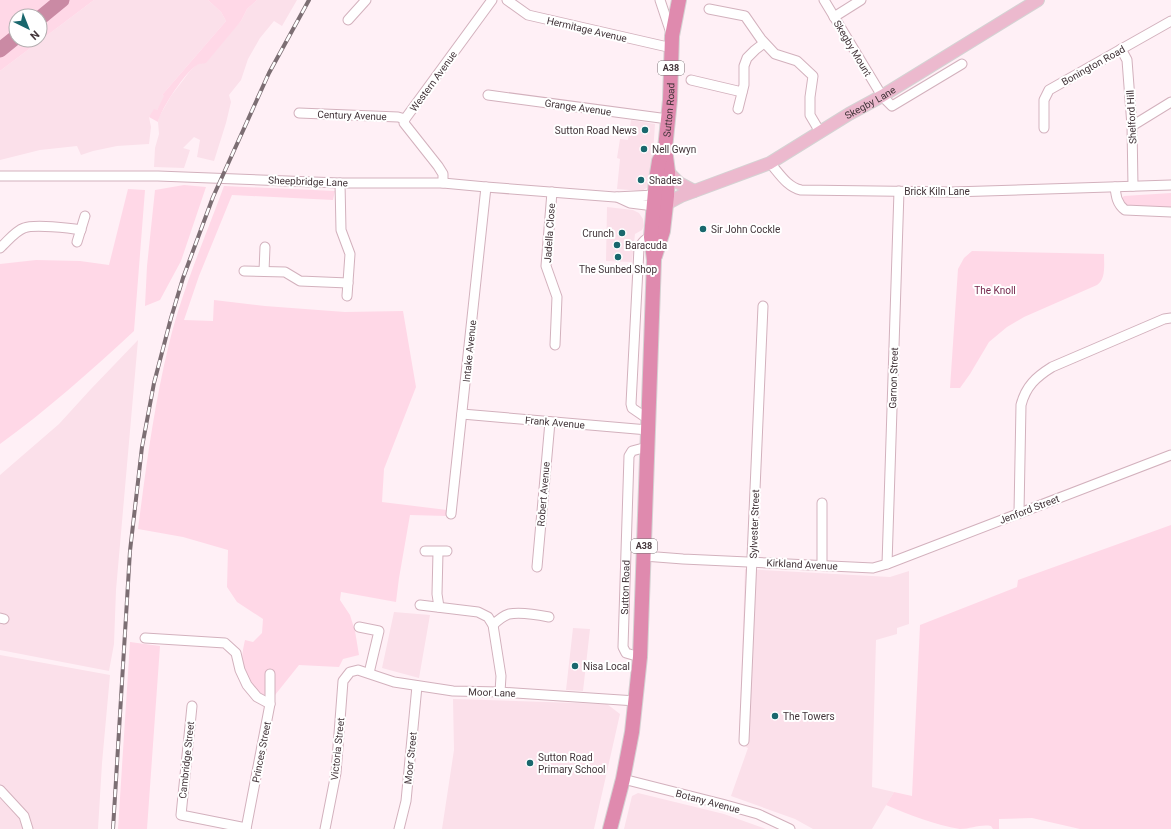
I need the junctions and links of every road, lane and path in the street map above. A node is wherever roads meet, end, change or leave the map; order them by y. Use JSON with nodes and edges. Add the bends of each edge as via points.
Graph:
{"nodes":[{"id":1,"x":366,"y":0,"type":"edge"},
{"id":2,"x":492,"y":0,"type":"edge"},
{"id":3,"x":507,"y":0,"type":"edge"},
{"id":4,"x":660,"y":0,"type":"edge"},
{"id":5,"x":679,"y":0,"type":"edge"},
{"id":6,"x":824,"y":0,"type":"edge"},
{"id":7,"x":861,"y":0,"type":"edge"},
{"id":8,"x":1038,"y":0,"type":"edge"},
{"id":9,"x":708,"y":9,"type":"dead end"},
{"id":10,"x":834,"y":17,"type":"junction"},
{"id":11,"x":348,"y":20,"type":"dead end"},
{"id":12,"x":1171,"y":21,"type":"edge"},
{"id":13,"x":672,"y":42,"type":"junction"},
{"id":14,"x":764,"y":43,"type":"junction"},
{"id":15,"x":1121,"y":50,"type":"junction"},
{"id":16,"x":962,"y":64,"type":"dead end"},
{"id":17,"x":691,"y":80,"type":"dead end"},
{"id":18,"x":742,"y":92,"type":"junction"},
{"id":19,"x":488,"y":95,"type":"dead end"},
{"id":20,"x":882,"y":96,"type":"junction"},
{"id":21,"x":1171,"y":102,"type":"edge"},
{"id":22,"x":738,"y":109,"type":"dead end"},
{"id":23,"x":299,"y":113,"type":"dead end"},
{"id":24,"x":405,"y":118,"type":"junction"},
{"id":25,"x":668,"y":119,"type":"junction"},
{"id":26,"x":1132,"y":126,"type":"junction"},
{"id":27,"x":1044,"y":128,"type":"dead end"},
{"id":28,"x":820,"y":132,"type":"junction"},
{"id":29,"x":665,"y":149,"type":"junction"},
{"id":30,"x":770,"y":163,"type":"junction"},
{"id":31,"x":668,"y":172,"type":"junction"},
{"id":32,"x":0,"y":176,"type":"edge"},
{"id":33,"x":340,"y":183,"type":"junction"},
{"id":34,"x":443,"y":183,"type":"junction"},
{"id":35,"x":1171,"y":185,"type":"edge"},
{"id":36,"x":1133,"y":186,"type":"junction"},
{"id":37,"x":486,"y":187,"type":"junction"},
{"id":38,"x":1115,"y":187,"type":"junction"},
{"id":39,"x":694,"y":191,"type":"junction"},
{"id":40,"x":899,"y":191,"type":"junction"},
{"id":41,"x":552,"y":192,"type":"junction"},
{"id":42,"x":663,"y":200,"type":"junction"},
{"id":43,"x":1171,"y":212,"type":"edge"},
{"id":44,"x":85,"y":216,"type":"dead end"},
{"id":45,"x":81,"y":230,"type":"junction"},
{"id":46,"x":656,"y":237,"type":"junction"},
{"id":47,"x":77,"y":242,"type":"dead end"},
{"id":48,"x":265,"y":247,"type":"dead end"},
{"id":49,"x":0,"y":248,"type":"edge"},
{"id":50,"x":244,"y":271,"type":"dead end"},
{"id":51,"x":264,"y":271,"type":"junction"},
{"id":52,"x":348,"y":283,"type":"junction"},
{"id":53,"x":348,"y":296,"type":"dead end"},
{"id":54,"x":763,"y":306,"type":"dead end"},
{"id":55,"x":1171,"y":318,"type":"edge"},
{"id":56,"x":555,"y":345,"type":"dead end"},
{"id":57,"x":462,"y":414,"type":"junction"},
{"id":58,"x":550,"y":422,"type":"junction"},
{"id":59,"x":648,"y":424,"type":"junction"},
{"id":60,"x":647,"y":447,"type":"junction"},
{"id":61,"x":1171,"y":455,"type":"edge"},
{"id":62,"x":822,"y":503,"type":"dead end"},
{"id":63,"x":1019,"y":512,"type":"junction"},
{"id":64,"x":451,"y":514,"type":"dead end"},
{"id":65,"x":425,"y":551,"type":"dead end"},
{"id":66,"x":438,"y":552,"type":"junction"},
{"id":67,"x":448,"y":552,"type":"dead end"},
{"id":68,"x":644,"y":556,"type":"junction"},
{"id":69,"x":753,"y":562,"type":"junction"},
{"id":70,"x":887,"y":564,"type":"junction"},
{"id":71,"x":822,"y":565,"type":"junction"},
{"id":72,"x":537,"y":567,"type":"dead end"},
{"id":73,"x":420,"y":605,"type":"dead end"},
{"id":74,"x":439,"y":607,"type":"junction"},
{"id":75,"x":549,"y":618,"type":"dead end"},
{"id":76,"x":493,"y":625,"type":"junction"},
{"id":77,"x":359,"y":627,"type":"dead end"},
{"id":78,"x":145,"y":638,"type":"dead end"},
{"id":79,"x":640,"y":657,"type":"junction"},
{"id":80,"x":350,"y":672,"type":"joint"},
{"id":81,"x":369,"y":673,"type":"junction"},
{"id":82,"x":270,"y":674,"type":"dead end"},
{"id":83,"x":417,"y":686,"type":"junction"},
{"id":84,"x":500,"y":692,"type":"junction"},
{"id":85,"x":636,"y":701,"type":"junction"},
{"id":86,"x":270,"y":704,"type":"junction"},
{"id":87,"x":192,"y":706,"type":"dead end"},
{"id":88,"x":744,"y":740,"type":"dead end"},
{"id":89,"x":624,"y":779,"type":"junction"},
{"id":90,"x":0,"y":790,"type":"edge"},
{"id":91,"x":246,"y":828,"type":"edge"},
{"id":92,"x":28,"y":829,"type":"edge"},
{"id":93,"x":325,"y":829,"type":"edge"},
{"id":94,"x":399,"y":829,"type":"edge"},
{"id":95,"x":610,"y":829,"type":"edge"},
{"id":96,"x":790,"y":829,"type":"edge"}],
"edges":[{"from":1,"to":11,"type":"street"},
{"from":2,"to":24,"type":"street","name":"Western Avenue"},
{"from":3,"to":13,"type":"street","name":"Hermitage Avenue","via":[[528,15]]},
{"from":4,"to":13,"type":"street"},
{"from":5,"to":13,"type":"highway","name":"Sutton Road","number":"A38"},
{"from":6,"to":10,"type":"street","name":"Skegby Mount"},
{"from":7,"to":10,"type":"street"},
{"from":8,"to":20,"type":"main road","name":"Skegby Lane"},
{"from":9,"to":14,"type":"street","via":[[745,16]]},
{"from":10,"to":20,"type":"street","name":"Skegby Mount"},
{"from":12,"to":15,"type":"street","name":"Bonington Road"},
{"from":13,"to":25,"type":"highway","name":"Sutton Road","number":"A38"},
{"from":14,"to":18,"type":"street","via":[[747,58]]},
{"from":14,"to":28,"type":"street","via":[[775,54],[797,61],[813,76],[810,115]]},
{"from":15,"to":26,"type":"street","name":"Shelford Hill","via":[[1127,60]]},
{"from":15,"to":27,"type":"street","name":"Bonington Road","via":[[1050,90],[1044,100]]},
{"from":16,"to":20,"type":"street","via":[[892,106]]},
{"from":17,"to":18,"type":"street"},
{"from":18,"to":22,"type":"street"},
{"from":19,"to":25,"type":"street","name":"Grange Avenue"},
{"from":20,"to":28,"type":"main road","name":"Skegby Lane"},
{"from":21,"to":26,"type":"street"},
{"from":23,"to":24,"type":"street","name":"Century Avenue"},
{"from":24,"to":34,"type":"street","name":"Western Avenue","via":[[404,123],[443,174]]},
{"from":25,"to":29,"type":"highway","name":"Sutton Road","number":"A38"},
{"from":26,"to":36,"type":"street","name":"Shelford Hill"},
{"from":28,"to":30,"type":"main road","name":"Skegby Lane"},
{"from":29,"to":31,"type":"highway","name":"Sutton Road","number":"A38"},
{"from":29,"to":42,"type":"highway","name":"Sutton Road","number":"A38","via":[[659,161]]},
{"from":30,"to":39,"type":"main road","name":"Skegby Lane"},
{"from":30,"to":40,"type":"street","name":"Brick Kiln Lane","via":[[786,182],[795,188]]},
{"from":31,"to":39,"type":"main road","via":[[679,183]]},
{"from":31,"to":42,"type":"highway","name":"Sutton Road","number":"A38"},
{"from":32,"to":33,"type":"street","name":"Sheepbridge Lane","via":[[166,176]]},
{"from":33,"to":34,"type":"street","name":"Sheepbridge Lane"},
{"from":33,"to":52,"type":"street","via":[[341,230],[350,254]]},
{"from":34,"to":37,"type":"street","name":"Sheepbridge Lane"},
{"from":35,"to":36,"type":"street","name":"Brick Kiln Lane"},
{"from":36,"to":38,"type":"street","name":"Brick Kiln Lane"},
{"from":37,"to":41,"type":"street","name":"Sheepbridge Lane"},
{"from":37,"to":57,"type":"street","name":"Intake Avenue"},
{"from":38,"to":40,"type":"street","name":"Brick Kiln Lane","via":[[968,192]]},
{"from":38,"to":43,"type":"street","via":[[1120,206],[1125,210]]},
{"from":39,"to":42,"type":"main road","name":"Skegby Lane"},
{"from":40,"to":70,"type":"street","name":"Garnon Street"},
{"from":41,"to":42,"type":"street","name":"Sheepbridge Lane","via":[[615,197],[630,203]]},
{"from":41,"to":56,"type":"street","name":"Jadella Close","via":[[546,266],[558,297]]},
{"from":42,"to":46,"type":"highway","name":"Sutton Road","number":"A38"},
{"from":44,"to":45,"type":"street"},
{"from":45,"to":47,"type":"street"},
{"from":45,"to":49,"type":"street","via":[[25,227]]},
{"from":46,"to":59,"type":"highway","name":"Sutton Road","number":"A38"},
{"from":46,"to":59,"type":"street","via":[[642,242],[639,248],[631,404]]},
{"from":48,"to":51,"type":"street"},
{"from":50,"to":51,"type":"street"},
{"from":51,"to":52,"type":"street","via":[[285,272],[300,281]]},
{"from":52,"to":53,"type":"street"},
{"from":54,"to":69,"type":"street","name":"Sylvester Street"},
{"from":55,"to":63,"type":"street","via":[[1052,367],[1040,374],[1030,385],[1021,405]]},
{"from":57,"to":58,"type":"street","name":"Frank Avenue"},
{"from":57,"to":64,"type":"street","name":"Intake Avenue"},
{"from":58,"to":59,"type":"street","name":"Frank Avenue"},
{"from":58,"to":72,"type":"street","name":"Robert Avenue"},
{"from":59,"to":60,"type":"highway","name":"Sutton Road","number":"A38"},
{"from":60,"to":68,"type":"highway","name":"Sutton Road","number":"A38"},
{"from":60,"to":79,"type":"street","name":"Sutton Road","via":[[632,451],[629,456],[623,647],[626,653]]},
{"from":61,"to":63,"type":"street","name":"Jenford Street"},
{"from":62,"to":71,"type":"street"},
{"from":63,"to":70,"type":"street","name":"Jenford Street"},
{"from":65,"to":66,"type":"street"},
{"from":66,"to":67,"type":"street"},
{"from":66,"to":74,"type":"street"},
{"from":68,"to":69,"type":"street","name":"Kirkland Avenue"},
{"from":68,"to":79,"type":"highway","name":"Sutton Road","number":"A38"},
{"from":69,"to":71,"type":"street","name":"Kirkland Avenue"},
{"from":69,"to":88,"type":"street","name":"Sylvester Street"},
{"from":70,"to":71,"type":"street","name":"Kirkland Avenue","via":[[873,568]]},
{"from":73,"to":74,"type":"street"},
{"from":74,"to":76,"type":"street","via":[[478,612],[488,617]]},
{"from":75,"to":76,"type":"street","via":[[536,611],[509,614]]},
{"from":76,"to":84,"type":"street","via":[[501,676]]},
{"from":77,"to":81,"type":"street","via":[[379,631]]},
{"from":78,"to":86,"type":"street","via":[[225,643],[236,653],[247,685],[257,697]]},
{"from":79,"to":85,"type":"highway","name":"Sutton Road","number":"A38"},
{"from":80,"to":81,"type":"street","name":"Moor Lane","via":[[358,670]]},
{"from":80,"to":93,"type":"street","name":"Victoria Street","via":[[343,681],[336,773]]},
{"from":81,"to":83,"type":"street","name":"Moor Lane","via":[[394,682]]},
{"from":82,"to":86,"type":"street","name":"Princes Street"},
{"from":83,"to":84,"type":"street","name":"Moor Lane","via":[[452,691]]},
{"from":83,"to":94,"type":"street","name":"Moor Street","via":[[406,801]]},
{"from":84,"to":85,"type":"street","name":"Moor Lane"},
{"from":85,"to":89,"type":"highway","name":"Sutton Road","number":"A38"},
{"from":86,"to":91,"type":"street","name":"Princes Street"},
{"from":87,"to":91,"type":"street","name":"Cambridge Street","via":[[181,815]]},
{"from":89,"to":95,"type":"highway","name":"Sutton Road","number":"A38"},
{"from":89,"to":96,"type":"street","name":"Botany Avenue","via":[[758,814]]},
{"from":90,"to":92,"type":"street","via":[[24,816]]}]}
